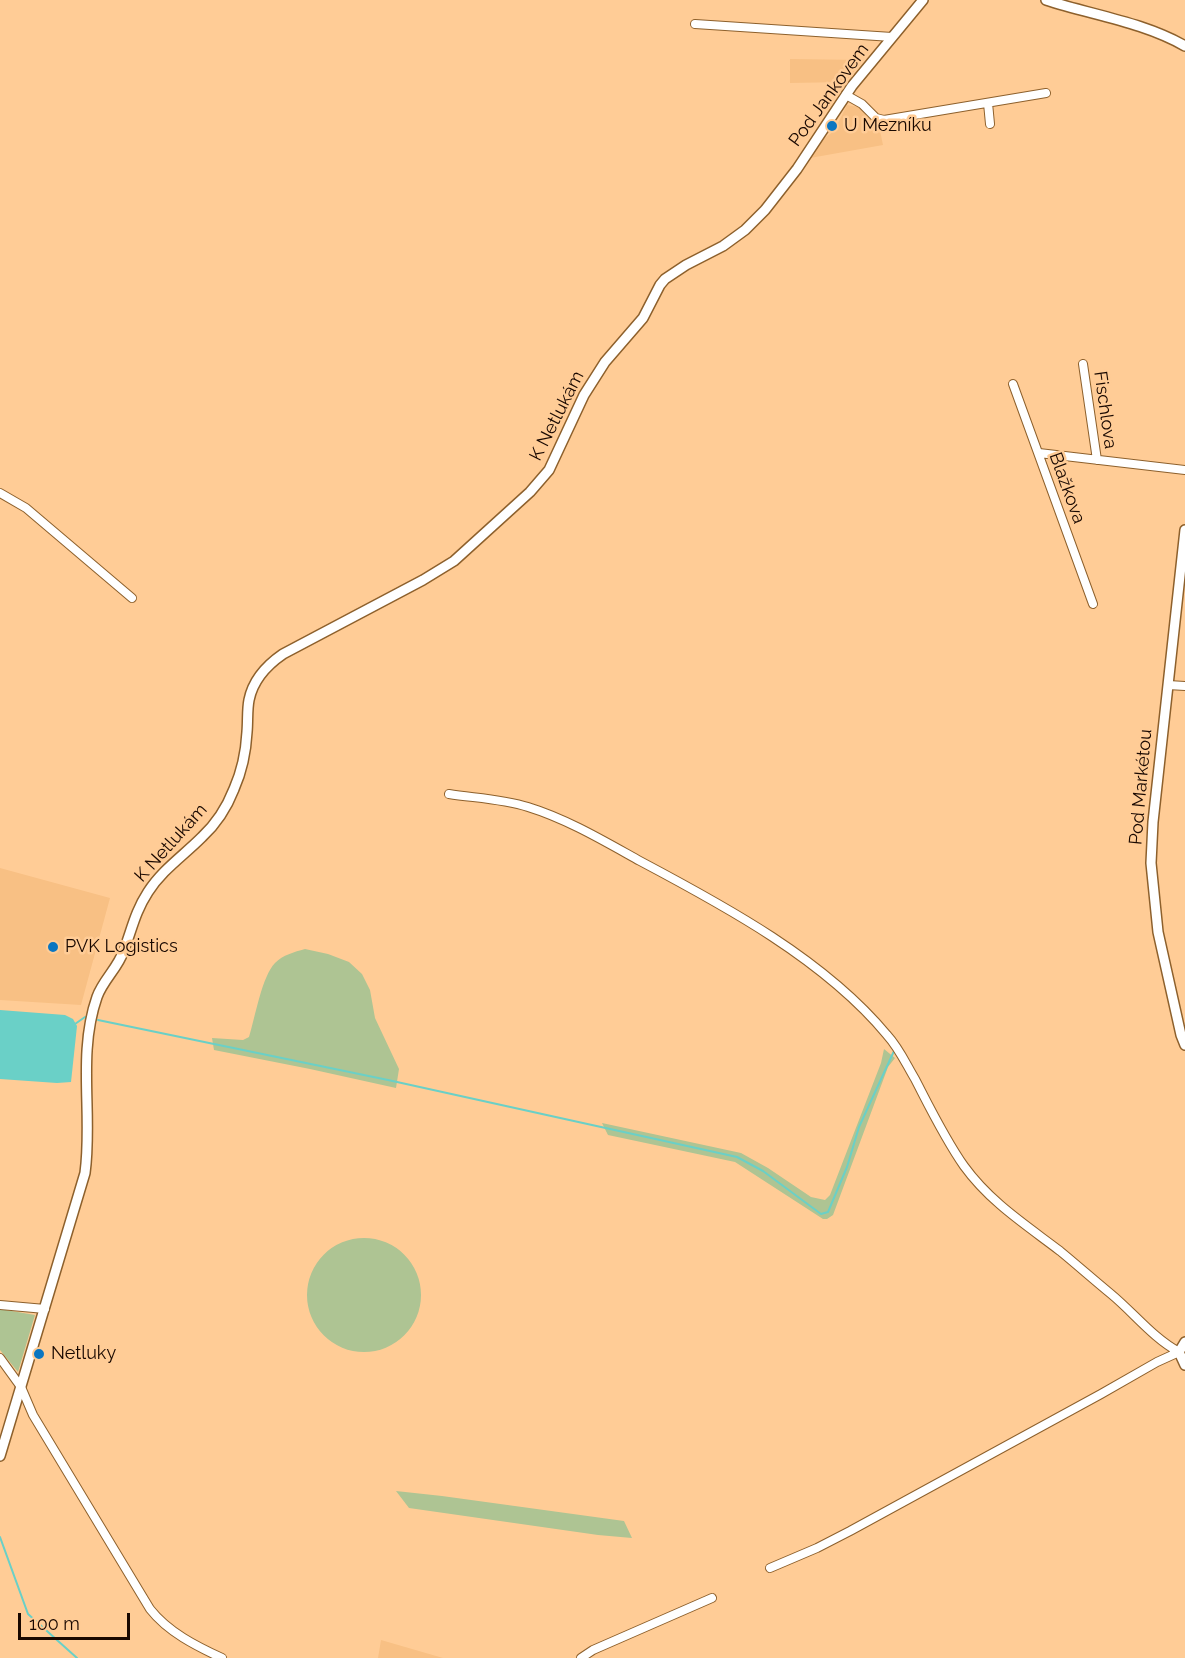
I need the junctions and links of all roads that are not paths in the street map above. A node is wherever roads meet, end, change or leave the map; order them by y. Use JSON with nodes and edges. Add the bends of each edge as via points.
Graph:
{"nodes":[{"id":1,"x":922,"y":0,"type":"edge"},
{"id":2,"x":1046,"y":0,"type":"edge"},
{"id":3,"x":695,"y":24,"type":"dead end"},
{"id":4,"x":892,"y":37,"type":"junction"},
{"id":5,"x":1185,"y":46,"type":"edge"},
{"id":6,"x":1046,"y":93,"type":"dead end"},
{"id":7,"x":846,"y":95,"type":"junction"},
{"id":8,"x":988,"y":103,"type":"junction"},
{"id":9,"x":990,"y":124,"type":"dead end"},
{"id":10,"x":665,"y":279,"type":"joint"},
{"id":11,"x":1083,"y":364,"type":"dead end"},
{"id":12,"x":1013,"y":384,"type":"dead end"},
{"id":13,"x":1039,"y":453,"type":"junction"},
{"id":14,"x":1097,"y":460,"type":"junction"},
{"id":15,"x":1185,"y":470,"type":"edge"},
{"id":16,"x":0,"y":493,"type":"edge"},
{"id":17,"x":1185,"y":530,"type":"edge"},
{"id":18,"x":1184,"y":552,"type":"edge"},
{"id":19,"x":132,"y":598,"type":"dead end"},
{"id":20,"x":1093,"y":604,"type":"dead end"},
{"id":21,"x":1168,"y":685,"type":"junction"},
{"id":22,"x":1185,"y":686,"type":"edge"},
{"id":23,"x":449,"y":794,"type":"dead end"},
{"id":24,"x":1185,"y":1045,"type":"edge"},
{"id":25,"x":0,"y":1305,"type":"edge"},
{"id":26,"x":45,"y":1309,"type":"junction"},
{"id":27,"x":1185,"y":1342,"type":"edge"},
{"id":28,"x":1179,"y":1352,"type":"junction"},
{"id":29,"x":0,"y":1358,"type":"edge"},
{"id":30,"x":1185,"y":1365,"type":"edge"},
{"id":31,"x":21,"y":1387,"type":"junction"},
{"id":32,"x":0,"y":1456,"type":"edge"},
{"id":33,"x":770,"y":1568,"type":"dead end"},
{"id":34,"x":712,"y":1598,"type":"dead end"},
{"id":35,"x":222,"y":1658,"type":"edge"},
{"id":36,"x":581,"y":1658,"type":"edge"}],
"edges":[{"from":1,"to":4,"type":"street","name":"Pod Jankovem"},
{"from":2,"to":5,"type":"street","via":[[1152,30]]},
{"from":3,"to":4,"type":"street"},
{"from":4,"to":7,"type":"street","name":"Pod Jankovem"},
{"from":6,"to":8,"type":"street"},
{"from":7,"to":8,"type":"street","via":[[884,120]]},
{"from":7,"to":10,"type":"street","name":"Pod Jankovem","via":[[765,210],[723,246]]},
{"from":8,"to":9,"type":"street"},
{"from":10,"to":26,"type":"street","name":"K Netlukám","via":[[643,318],[605,362],[584,395],[549,470],[526,496],[454,561],[283,654],[257,679],[248,701],[244,760],[231,797],[210,829],[149,889],[132,921],[124,951],[97,996],[87,1054],[85,1173]]},
{"from":11,"to":14,"type":"street","name":"Fischlova"},
{"from":12,"to":13,"type":"street","name":"Blažkova"},
{"from":13,"to":14,"type":"street"},
{"from":13,"to":20,"type":"street","name":"Blažkova"},
{"from":14,"to":15,"type":"street"},
{"from":16,"to":19,"type":"street","via":[[26,508]]},
{"from":17,"to":18,"type":"street","name":"Pod Markétou"},
{"from":18,"to":21,"type":"street","name":"Pod Markétou"},
{"from":21,"to":22,"type":"street"},
{"from":21,"to":24,"type":"street","name":"Pod Markétou","via":[[1151,863],[1158,932]]},
{"from":23,"to":28,"type":"street","via":[[514,803],[572,825],[711,899],[830,979],[889,1036],[964,1166],[985,1191],[1121,1303],[1164,1344]]},
{"from":25,"to":26,"type":"street"},
{"from":26,"to":31,"type":"street","name":"K Netlukám"},
{"from":27,"to":28,"type":"street"},
{"from":28,"to":30,"type":"street"},
{"from":28,"to":33,"type":"street","via":[[842,1535]]},
{"from":29,"to":31,"type":"street"},
{"from":31,"to":32,"type":"street","name":"K Netlukám"},
{"from":31,"to":35,"type":"street","via":[[33,1415],[150,1609],[195,1646]]},
{"from":34,"to":36,"type":"street"}]}
